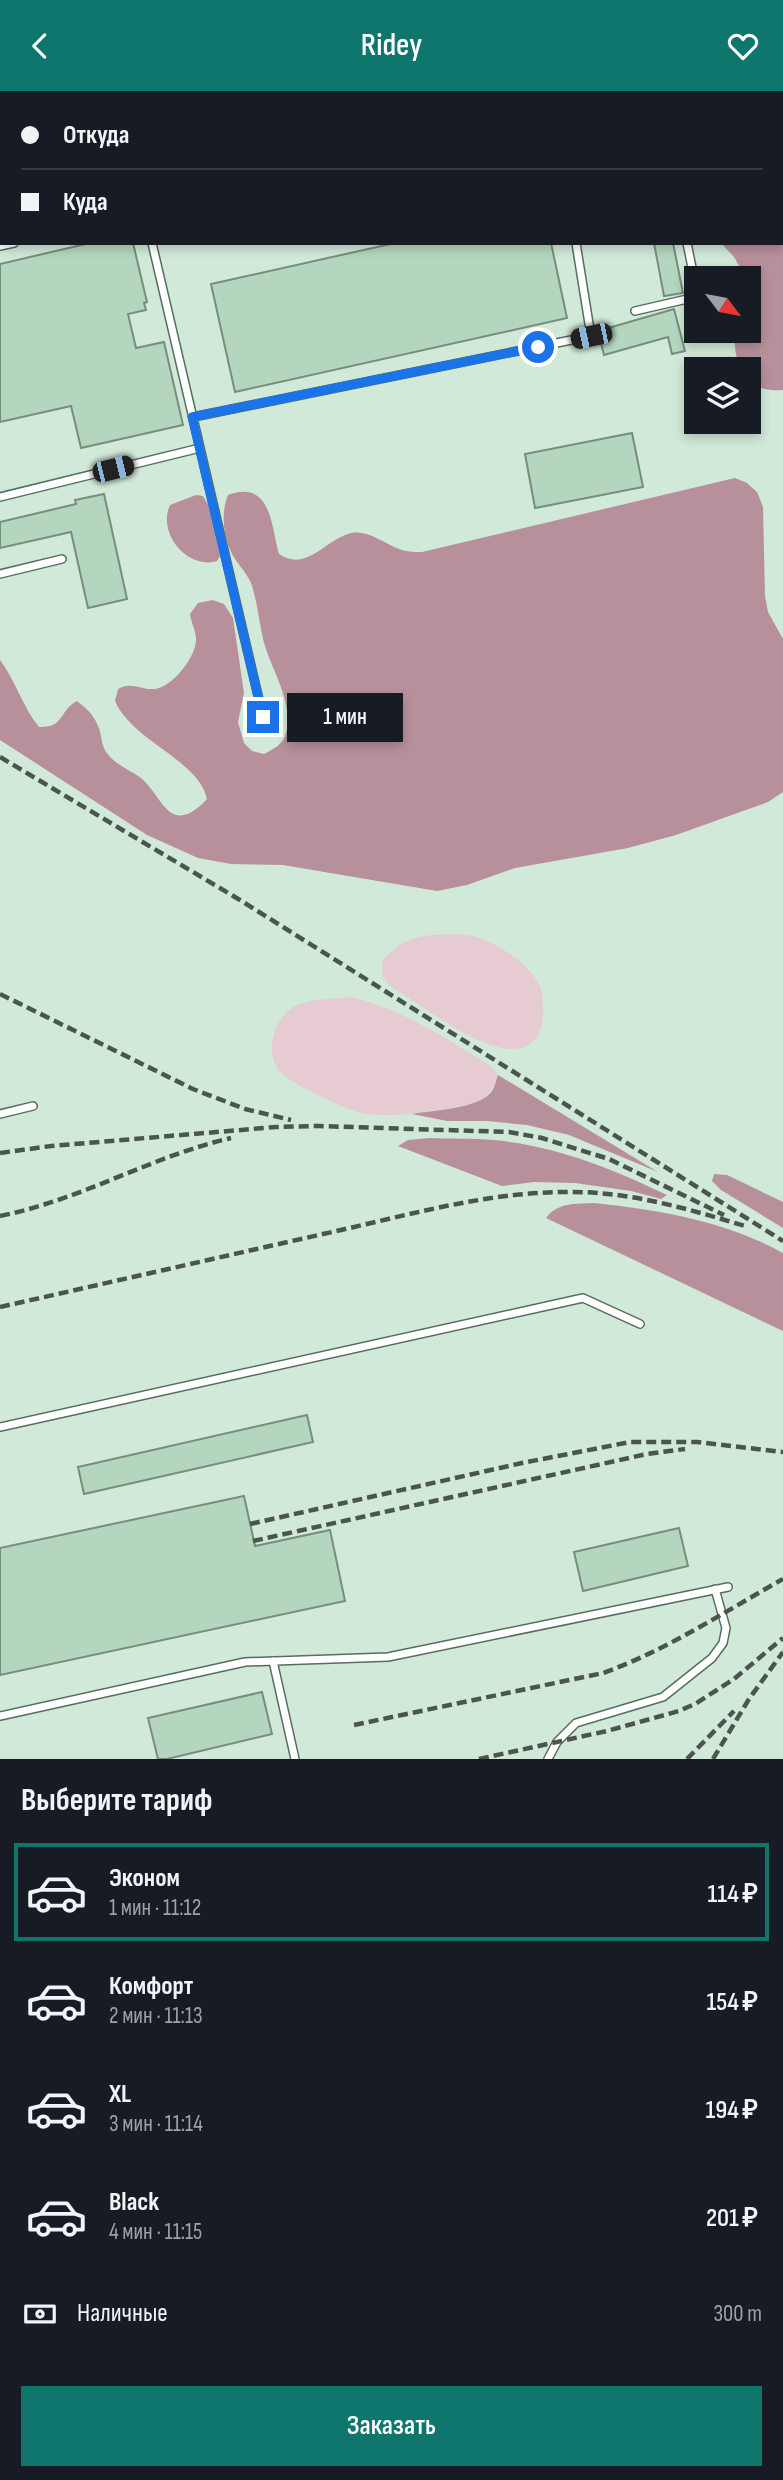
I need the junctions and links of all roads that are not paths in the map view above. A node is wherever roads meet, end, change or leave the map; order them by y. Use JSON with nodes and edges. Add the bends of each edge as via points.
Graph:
{"nodes":[{"id":1,"x":152,"y":245,"type":"edge"},
{"id":2,"x":576,"y":245,"type":"edge"},
{"id":3,"x":687,"y":245,"type":"edge"},
{"id":4,"x":692,"y":266,"type":"edge"},
{"id":5,"x":684,"y":300,"type":"edge"},
{"id":6,"x":635,"y":311,"type":"dead end"},
{"id":7,"x":192,"y":417,"type":"junction"},
{"id":8,"x":200,"y":448,"type":"junction"},
{"id":9,"x":0,"y":497,"type":"edge"},
{"id":10,"x":62,"y":559,"type":"dead end"},
{"id":11,"x":0,"y":574,"type":"edge"},
{"id":12,"x":263,"y":717,"type":"dead end"},
{"id":13,"x":33,"y":1106,"type":"dead end"},
{"id":14,"x":0,"y":1114,"type":"edge"},
{"id":15,"x":640,"y":1324,"type":"dead end"},
{"id":16,"x":0,"y":1427,"type":"edge"},
{"id":17,"x":728,"y":1587,"type":"dead end"},
{"id":18,"x":715,"y":1589,"type":"junction"},
{"id":19,"x":273,"y":1661,"type":"junction"},
{"id":20,"x":0,"y":1716,"type":"edge"},
{"id":21,"x":295,"y":1759,"type":"edge"},
{"id":22,"x":548,"y":1759,"type":"edge"}],
"edges":[{"from":1,"to":7,"type":"lane"},
{"from":2,"to":7,"type":"lane","via":[[591,336]]},
{"from":3,"to":4,"type":"lane"},
{"from":5,"to":6,"type":"lane"},
{"from":7,"to":8,"type":"lane"},
{"from":8,"to":9,"type":"lane"},
{"from":8,"to":12,"type":"lane"},
{"from":10,"to":11,"type":"lane"},
{"from":13,"to":14,"type":"lane"},
{"from":15,"to":16,"type":"lane","via":[[583,1298]]},
{"from":17,"to":18,"type":"lane"},
{"from":18,"to":19,"type":"lane","via":[[388,1657]]},
{"from":18,"to":22,"type":"lane","via":[[726,1628],[723,1643],[712,1658],[663,1697],[576,1723]]},
{"from":19,"to":20,"type":"lane","via":[[245,1662]]},
{"from":19,"to":21,"type":"lane"}]}
